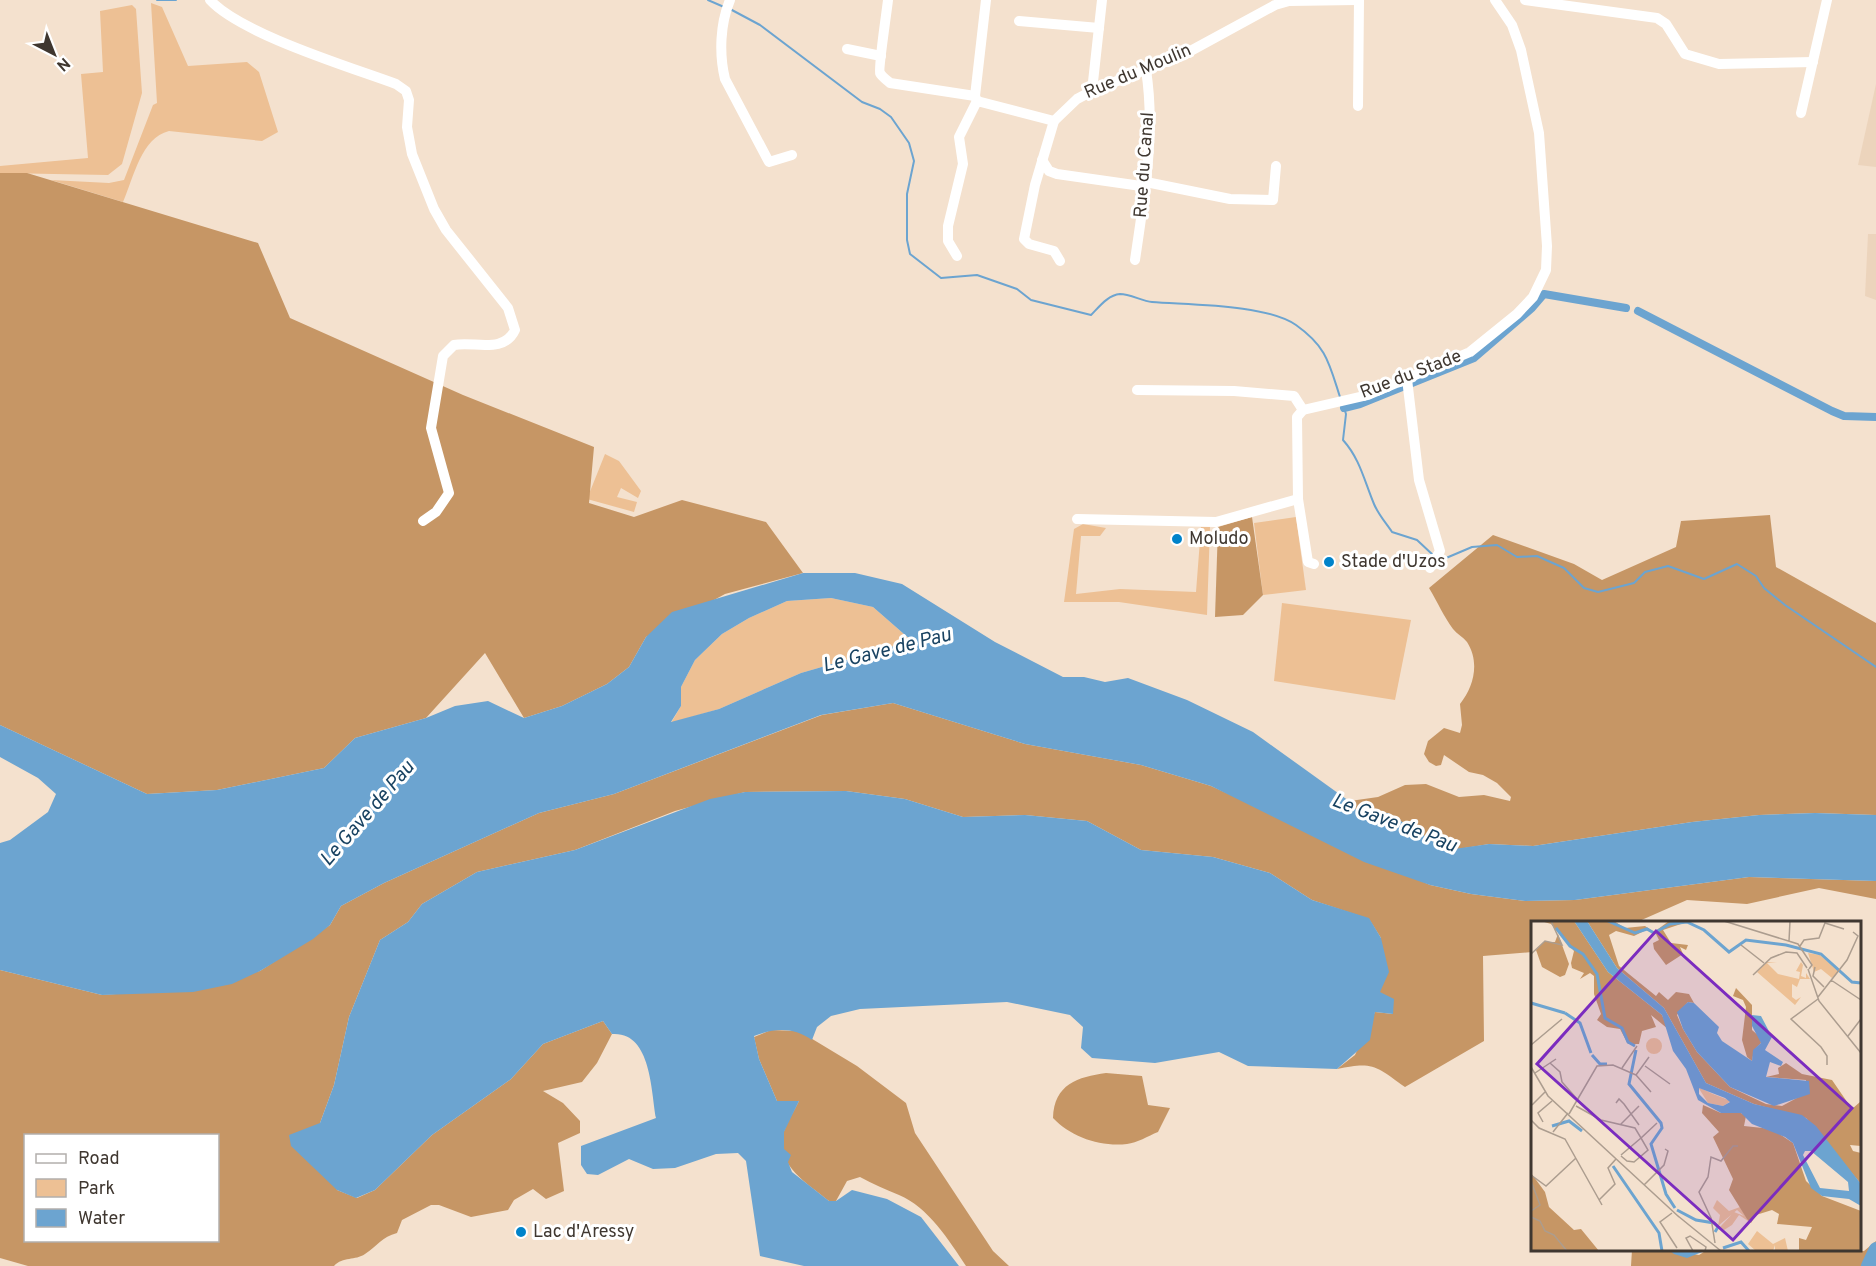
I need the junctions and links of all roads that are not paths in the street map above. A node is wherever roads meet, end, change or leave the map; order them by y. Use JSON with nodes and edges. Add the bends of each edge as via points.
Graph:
{"nodes":[{"id":1,"x":210,"y":0,"type":"edge"},
{"id":2,"x":888,"y":0,"type":"edge"},
{"id":3,"x":986,"y":0,"type":"edge"},
{"id":4,"x":1102,"y":0,"type":"edge"},
{"id":5,"x":1357,"y":0,"type":"edge"},
{"id":6,"x":1495,"y":0,"type":"edge"},
{"id":7,"x":1525,"y":0,"type":"edge"},
{"id":8,"x":1827,"y":0,"type":"edge"},
{"id":9,"x":728,"y":5,"type":"edge"},
{"id":10,"x":1019,"y":21,"type":"dead end"},
{"id":11,"x":1099,"y":28,"type":"junction"},
{"id":12,"x":847,"y":49,"type":"dead end"},
{"id":13,"x":881,"y":56,"type":"junction"},
{"id":14,"x":1813,"y":62,"type":"junction"},
{"id":15,"x":1146,"y":70,"type":"junction"},
{"id":16,"x":1092,"y":91,"type":"junction"},
{"id":17,"x":976,"y":99,"type":"junction"},
{"id":18,"x":1358,"y":106,"type":"dead end"},
{"id":19,"x":1801,"y":113,"type":"dead end"},
{"id":20,"x":1054,"y":121,"type":"junction"},
{"id":21,"x":792,"y":155,"type":"dead end"},
{"id":22,"x":1042,"y":160,"type":"junction"},
{"id":23,"x":1276,"y":166,"type":"dead end"},
{"id":24,"x":1053,"y":173,"type":"junction"},
{"id":25,"x":1036,"y":182,"type":"junction"},
{"id":26,"x":1146,"y":182,"type":"junction"},
{"id":27,"x":957,"y":256,"type":"dead end"},
{"id":28,"x":1135,"y":260,"type":"dead end"},
{"id":29,"x":1060,"y":261,"type":"dead end"},
{"id":30,"x":1408,"y":383,"type":"junction"},
{"id":31,"x":1137,"y":390,"type":"dead end"},
{"id":32,"x":1304,"y":410,"type":"junction"},
{"id":33,"x":1298,"y":499,"type":"junction"},
{"id":34,"x":1077,"y":519,"type":"dead end"},
{"id":35,"x":423,"y":521,"type":"dead end"},
{"id":36,"x":1434,"y":560,"type":"dead end"},
{"id":37,"x":1314,"y":564,"type":"dead end"}],
"edges":[{"from":1,"to":35,"type":"street","via":[[220,11],[249,26],[406,91],[412,154],[434,209],[514,320],[512,337],[493,345],[454,345],[445,352],[431,428],[449,493],[436,512]]},
{"from":2,"to":13,"type":"street"},
{"from":3,"to":17,"type":"street"},
{"from":4,"to":11,"type":"street"},
{"from":5,"to":15,"type":"street","name":"Rue du Moulin","via":[[1275,4],[1185,54]]},
{"from":5,"to":18,"type":"street"},
{"from":6,"to":30,"type":"street","name":"Rue du Stade","via":[[1512,25],[1521,50],[1539,133],[1546,270],[1525,306],[1470,352]]},
{"from":7,"to":14,"type":"street","via":[[1657,18],[1685,54],[1719,64]]},
{"from":8,"to":14,"type":"street"},
{"from":9,"to":21,"type":"street","via":[[723,16],[725,79],[769,162]]},
{"from":10,"to":11,"type":"street"},
{"from":11,"to":16,"type":"street"},
{"from":12,"to":13,"type":"street"},
{"from":13,"to":17,"type":"street","via":[[880,75],[890,83]]},
{"from":14,"to":19,"type":"street"},
{"from":15,"to":16,"type":"street","name":"Rue du Moulin"},
{"from":15,"to":26,"type":"street","name":"Rue du Canal"},
{"from":16,"to":20,"type":"street","name":"Rue du Moulin","via":[[1077,99]]},
{"from":17,"to":20,"type":"street"},
{"from":17,"to":27,"type":"street","via":[[959,137],[963,164],[948,226],[948,241]]},
{"from":20,"to":22,"type":"street"},
{"from":22,"to":24,"type":"street"},
{"from":22,"to":25,"type":"street"},
{"from":23,"to":26,"type":"street","via":[[1273,200],[1230,199]]},
{"from":24,"to":25,"type":"street"},
{"from":24,"to":26,"type":"street","via":[[1141,186]]},
{"from":25,"to":29,"type":"street","via":[[1024,239],[1054,251]]},
{"from":26,"to":28,"type":"street","name":"Rue du Canal"},
{"from":30,"to":32,"type":"street","name":"Rue du Stade"},
{"from":30,"to":36,"type":"street","via":[[1419,480]]},
{"from":31,"to":32,"type":"street","via":[[1294,396]]},
{"from":32,"to":33,"type":"street","via":[[1297,417]]},
{"from":33,"to":34,"type":"street","via":[[1216,522]]},
{"from":33,"to":37,"type":"street","via":[[1308,562]]}]}
